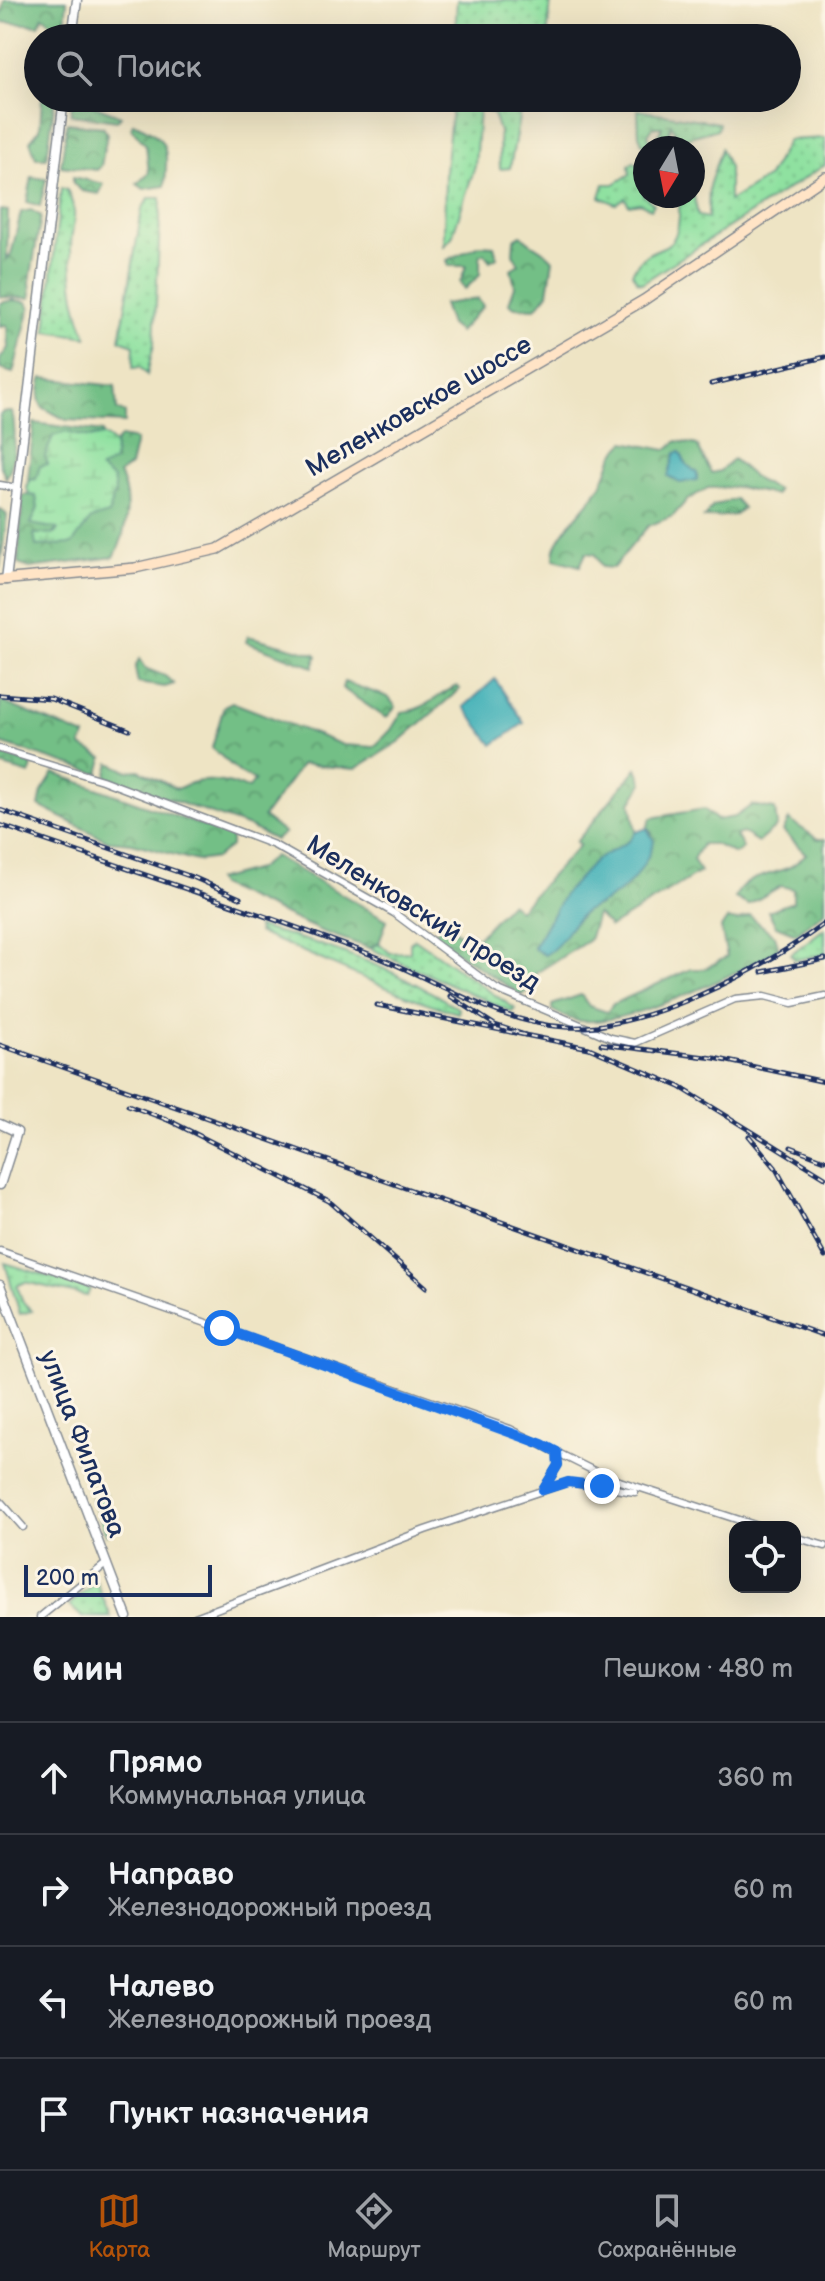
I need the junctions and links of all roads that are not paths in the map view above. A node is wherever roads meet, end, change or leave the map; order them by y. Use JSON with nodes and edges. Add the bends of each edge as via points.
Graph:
{"nodes":[{"id":1,"x":77,"y":0,"type":"edge"},
{"id":2,"x":74,"y":24,"type":"edge"},
{"id":3,"x":62,"y":112,"type":"edge"},
{"id":4,"x":825,"y":177,"type":"edge"},
{"id":5,"x":0,"y":485,"type":"edge"},
{"id":6,"x":17,"y":488,"type":"junction"},
{"id":7,"x":3,"y":580,"type":"edge"},
{"id":8,"x":0,"y":749,"type":"edge"},
{"id":9,"x":825,"y":996,"type":"edge"},
{"id":10,"x":0,"y":1124,"type":"edge"},
{"id":11,"x":0,"y":1185,"type":"edge"},
{"id":12,"x":0,"y":1251,"type":"edge"},
{"id":13,"x":0,"y":1285,"type":"edge"},
{"id":14,"x":557,"y":1452,"type":"junction"},
{"id":15,"x":543,"y":1490,"type":"junction"},
{"id":16,"x":655,"y":1495,"type":"junction"},
{"id":17,"x":0,"y":1501,"type":"edge"},
{"id":18,"x":741,"y":1521,"type":"edge"},
{"id":19,"x":23,"y":1527,"type":"dead end"},
{"id":20,"x":801,"y":1539,"type":"edge"},
{"id":21,"x":825,"y":1546,"type":"edge"},
{"id":22,"x":107,"y":1563,"type":"junction"},
{"id":23,"x":40,"y":1617,"type":"edge"},
{"id":24,"x":127,"y":1617,"type":"edge"},
{"id":25,"x":195,"y":1617,"type":"edge"}],
"edges":[{"from":1,"to":2,"type":"street"},
{"from":3,"to":6,"type":"street"},
{"from":4,"to":7,"type":"main road","name":"Меленковское шоссе","via":[[644,300],[218,549],[135,568]]},
{"from":5,"to":6,"type":"street"},
{"from":6,"to":7,"type":"street"},
{"from":8,"to":9,"type":"street","name":"Меленковский проезд","via":[[102,780],[274,845],[394,913],[496,989],[611,1038],[635,1043],[735,999],[765,996],[792,1003]]},
{"from":10,"to":11,"type":"street","via":[[17,1132]]},
{"from":12,"to":14,"type":"street","via":[[498,1425]]},
{"from":13,"to":22,"type":"street","name":"улица Филатова"},
{"from":14,"to":15,"type":"street","via":[[558,1465]]},
{"from":14,"to":16,"type":"street"},
{"from":15,"to":16,"type":"street","via":[[580,1481]]},
{"from":15,"to":25,"type":"street"},
{"from":16,"to":18,"type":"street"},
{"from":17,"to":19,"type":"street"},
{"from":20,"to":21,"type":"street"},
{"from":22,"to":23,"type":"street"},
{"from":22,"to":24,"type":"street","name":"улица Филатова"}]}
